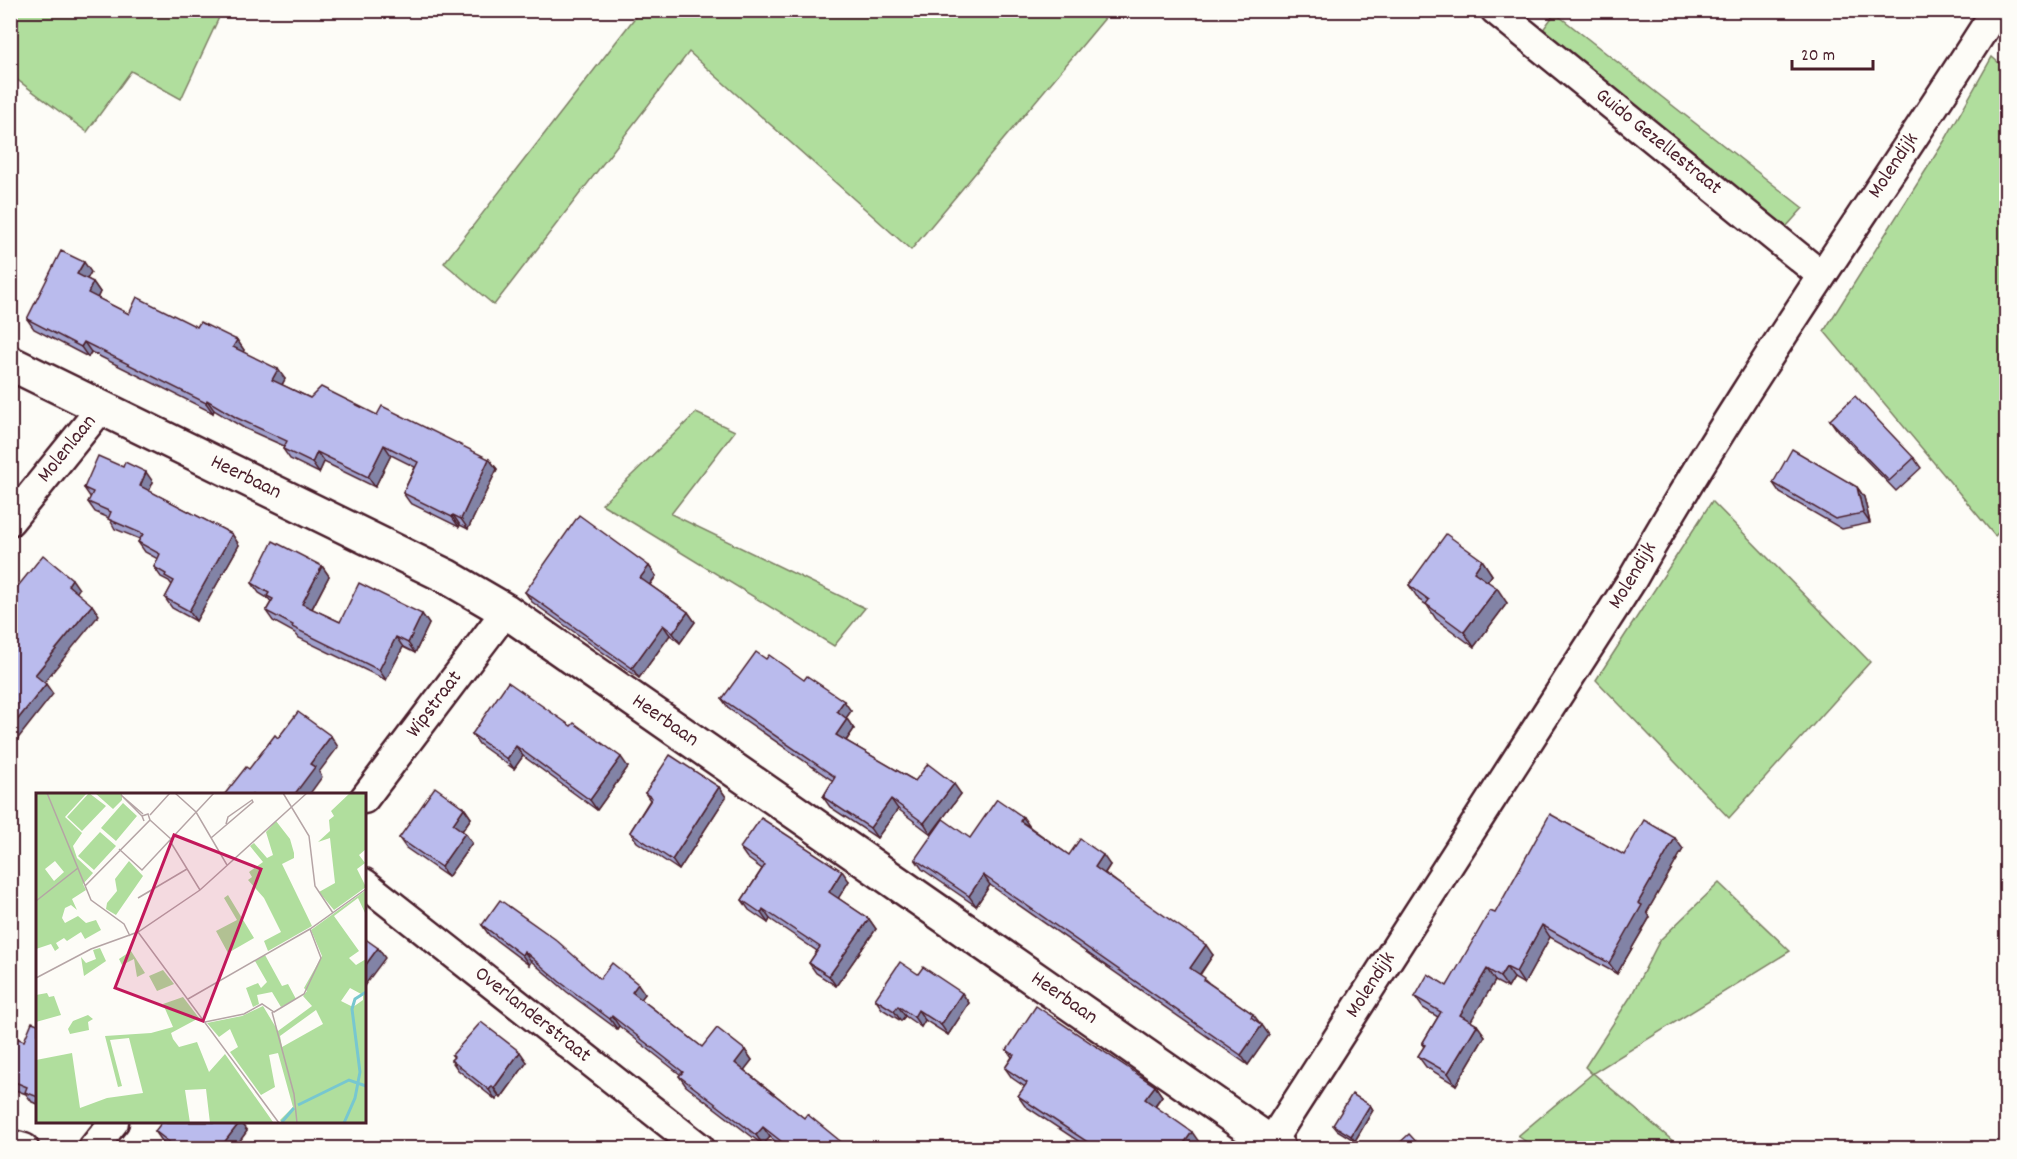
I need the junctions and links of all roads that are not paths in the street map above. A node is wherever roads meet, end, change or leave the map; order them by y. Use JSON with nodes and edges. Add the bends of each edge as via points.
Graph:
{"nodes":[{"id":1,"x":1495,"y":10,"type":"edge"},
{"id":2,"x":1996,"y":10,"type":"edge"},
{"id":3,"x":1821,"y":274,"type":"junction"},
{"id":4,"x":10,"y":363,"type":"edge"},
{"id":5,"x":102,"y":407,"type":"junction"},
{"id":6,"x":10,"y":521,"type":"edge"},
{"id":7,"x":506,"y":611,"type":"junction"},
{"id":8,"x":366,"y":796,"type":"edge"},
{"id":9,"x":366,"y":885,"type":"edge"},
{"id":10,"x":113,"y":1123,"type":"edge"},
{"id":11,"x":10,"y":1144,"type":"edge"},
{"id":12,"x":1275,"y":1145,"type":"edge"},
{"id":13,"x":24,"y":1149,"type":"edge"},
{"id":14,"x":93,"y":1149,"type":"edge"},
{"id":15,"x":700,"y":1149,"type":"edge"}],
"edges":[{"from":1,"to":3,"type":"street","name":"Guido Gezellestraat"},
{"from":2,"to":3,"type":"street","name":"Molendijk"},
{"from":3,"to":12,"type":"street","name":"Molendijk"},
{"from":4,"to":5,"type":"street","name":"Heerbaan"},
{"from":5,"to":6,"type":"street","name":"Molenlaan"},
{"from":5,"to":7,"type":"street","name":"Heerbaan","via":[[446,576]]},
{"from":7,"to":8,"type":"street","name":"Wipstraat"},
{"from":7,"to":12,"type":"street","name":"Heerbaan"},
{"from":9,"to":15,"type":"street","name":"Overlanderstraat"},
{"from":10,"to":14,"type":"street"},
{"from":11,"to":13,"type":"street"}]}
